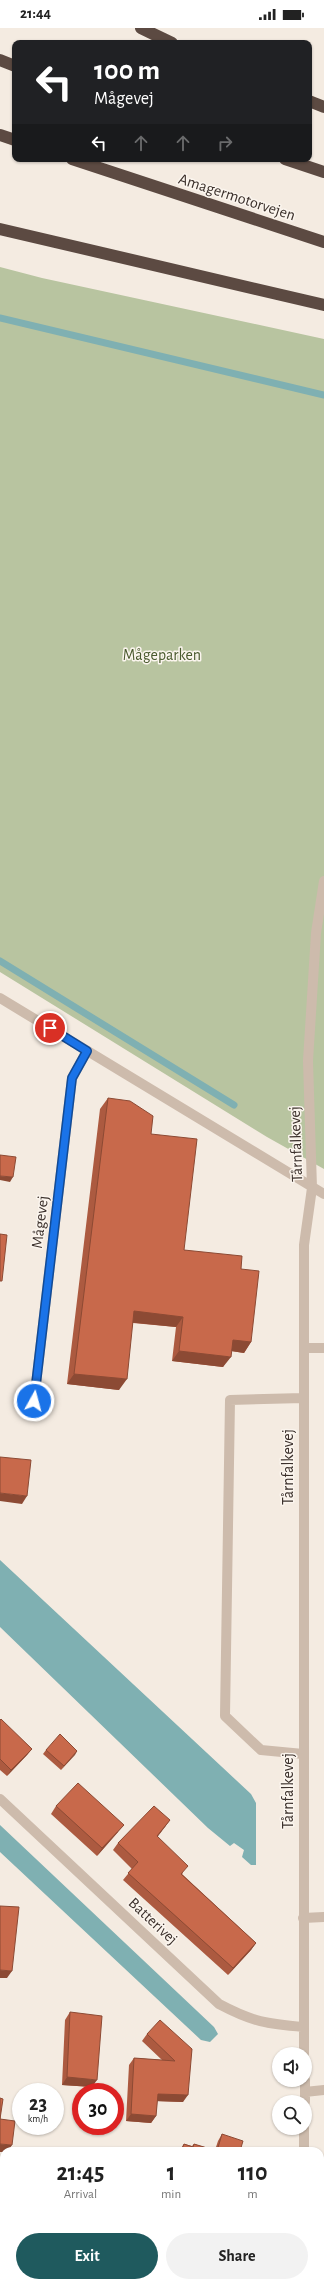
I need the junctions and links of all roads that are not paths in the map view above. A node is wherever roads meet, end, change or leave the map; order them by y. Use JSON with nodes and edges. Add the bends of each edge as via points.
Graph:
{"nodes":[{"id":1,"x":141,"y":28,"type":"edge"},
{"id":2,"x":166,"y":40,"type":"edge"},
{"id":3,"x":0,"y":60,"type":"edge"},
{"id":4,"x":12,"y":65,"type":"edge"},
{"id":5,"x":312,"y":102,"type":"edge"},
{"id":6,"x":324,"y":107,"type":"edge"},
{"id":7,"x":0,"y":135,"type":"edge"},
{"id":8,"x":12,"y":139,"type":"edge"},
{"id":9,"x":81,"y":162,"type":"edge"},
{"id":10,"x":294,"y":162,"type":"edge"},
{"id":11,"x":324,"y":172,"type":"edge"},
{"id":12,"x":0,"y":229,"type":"edge"},
{"id":13,"x":324,"y":242,"type":"edge"},
{"id":14,"x":324,"y":306,"type":"edge"},
{"id":15,"x":324,"y":881,"type":"edge"},
{"id":16,"x":0,"y":998,"type":"edge"},
{"id":17,"x":87,"y":1051,"type":"junction"},
{"id":18,"x":312,"y":1188,"type":"junction"},
{"id":19,"x":324,"y":1194,"type":"edge"},
{"id":20,"x":304,"y":1348,"type":"junction"},
{"id":21,"x":324,"y":1348,"type":"edge"},
{"id":22,"x":303,"y":1398,"type":"junction"},
{"id":23,"x":34,"y":1401,"type":"dead end"},
{"id":24,"x":303,"y":1754,"type":"junction"},
{"id":25,"x":0,"y":1800,"type":"edge"},
{"id":26,"x":324,"y":1917,"type":"edge"},
{"id":27,"x":303,"y":1918,"type":"junction"},
{"id":28,"x":304,"y":2027,"type":"junction"},
{"id":29,"x":304,"y":2047,"type":"edge"},
{"id":30,"x":324,"y":2090,"type":"edge"},
{"id":31,"x":310,"y":2095,"type":"edge"},
{"id":32,"x":304,"y":2135,"type":"edge"},
{"id":33,"x":304,"y":2147,"type":"edge"}],
"edges":[{"from":1,"to":2,"type":"highway"},
{"from":3,"to":4,"type":"highway"},
{"from":5,"to":6,"type":"highway"},
{"from":7,"to":8,"type":"highway"},
{"from":9,"to":13,"type":"highway","name":"Amagermotorvejen"},
{"from":10,"to":11,"type":"highway"},
{"from":12,"to":14,"type":"highway"},
{"from":15,"to":18,"type":"street","name":"Tårnfalkevej","via":[[316,933],[308,1061]]},
{"from":16,"to":17,"type":"street"},
{"from":17,"to":18,"type":"street"},
{"from":17,"to":23,"type":"street","name":"Mågevej","via":[[72,1078]]},
{"from":18,"to":19,"type":"street"},
{"from":18,"to":20,"type":"street","name":"Tårnfalkevej","via":[[304,1244]]},
{"from":20,"to":21,"type":"street"},
{"from":20,"to":22,"type":"street","name":"Tårnfalkevej"},
{"from":22,"to":24,"type":"street","name":"Tårnfalkevej"},
{"from":22,"to":24,"type":"street","via":[[230,1400],[225,1716],[261,1750]]},
{"from":24,"to":27,"type":"street","name":"Tårnfalkevej"},
{"from":25,"to":28,"type":"street","name":"Batterivej","via":[[220,2004],[245,2018],[267,2024]]},
{"from":26,"to":27,"type":"street"},
{"from":27,"to":28,"type":"street","name":"Tårnfalkevej"},
{"from":28,"to":29,"type":"street","name":"Tårnfalkevej"},
{"from":30,"to":31,"type":"street"},
{"from":32,"to":33,"type":"street"}]}
